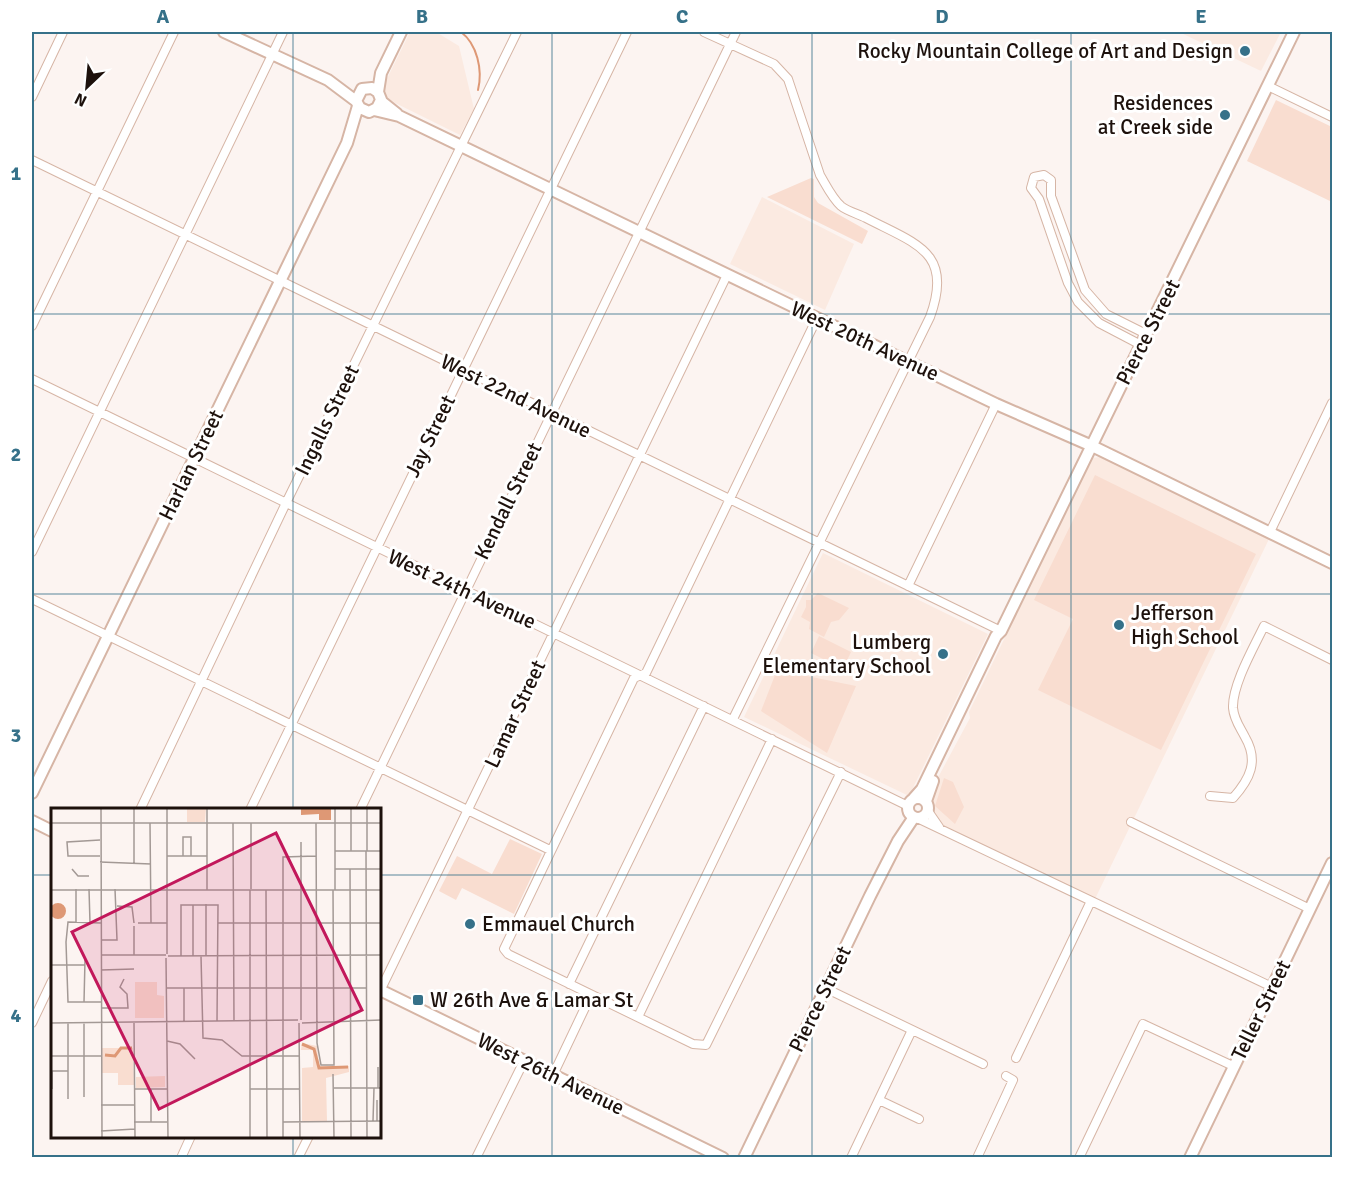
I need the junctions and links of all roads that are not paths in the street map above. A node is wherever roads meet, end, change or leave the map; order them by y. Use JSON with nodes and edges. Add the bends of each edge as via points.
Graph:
{"nodes":[{"id":1,"x":63,"y":32,"type":"edge"},
{"id":2,"x":174,"y":32,"type":"edge"},
{"id":3,"x":224,"y":32,"type":"edge"},
{"id":4,"x":283,"y":32,"type":"edge"},
{"id":5,"x":401,"y":32,"type":"edge"},
{"id":6,"x":517,"y":32,"type":"edge"},
{"id":7,"x":627,"y":32,"type":"edge"},
{"id":8,"x":704,"y":32,"type":"edge"},
{"id":9,"x":736,"y":32,"type":"edge"},
{"id":10,"x":1294,"y":32,"type":"edge"},
{"id":11,"x":730,"y":44,"type":"junction"},
{"id":12,"x":272,"y":54,"type":"junction"},
{"id":13,"x":381,"y":73,"type":"junction"},
{"id":14,"x":328,"y":80,"type":"junction"},
{"id":15,"x":1268,"y":86,"type":"junction"},
{"id":16,"x":364,"y":88,"type":"junction"},
{"id":17,"x":379,"y":96,"type":"junction"},
{"id":18,"x":32,"y":97,"type":"edge"},
{"id":19,"x":357,"y":103,"type":"junction"},
{"id":20,"x":372,"y":111,"type":"junction"},
{"id":21,"x":399,"y":116,"type":"junction"},
{"id":22,"x":1332,"y":117,"type":"edge"},
{"id":23,"x":350,"y":136,"type":"junction"},
{"id":24,"x":460,"y":146,"type":"junction"},
{"id":25,"x":32,"y":160,"type":"edge"},
{"id":26,"x":550,"y":189,"type":"junction"},
{"id":27,"x":96,"y":191,"type":"junction"},
{"id":28,"x":639,"y":232,"type":"junction"},
{"id":29,"x":185,"y":234,"type":"junction"},
{"id":30,"x":727,"y":275,"type":"junction"},
{"id":31,"x":280,"y":281,"type":"junction"},
{"id":32,"x":817,"y":318,"type":"junction"},
{"id":33,"x":32,"y":326,"type":"edge"},
{"id":34,"x":374,"y":326,"type":"junction"},
{"id":35,"x":1143,"y":340,"type":"junction"},
{"id":36,"x":907,"y":361,"type":"junction"},
{"id":37,"x":463,"y":369,"type":"junction"},
{"id":38,"x":32,"y":380,"type":"edge"},
{"id":39,"x":1332,"y":403,"type":"edge"},
{"id":40,"x":996,"y":404,"type":"junction"},
{"id":41,"x":98,"y":412,"type":"junction"},
{"id":42,"x":551,"y":412,"type":"junction"},
{"id":43,"x":1092,"y":446,"type":"junction"},
{"id":44,"x":639,"y":457,"type":"junction"},
{"id":45,"x":194,"y":459,"type":"junction"},
{"id":46,"x":730,"y":500,"type":"junction"},
{"id":47,"x":286,"y":502,"type":"junction"},
{"id":48,"x":1270,"y":532,"type":"junction"},
{"id":49,"x":820,"y":543,"type":"junction"},
{"id":50,"x":375,"y":548,"type":"junction"},
{"id":51,"x":32,"y":552,"type":"edge"},
{"id":52,"x":1332,"y":563,"type":"edge"},
{"id":53,"x":908,"y":586,"type":"junction"},
{"id":54,"x":465,"y":590,"type":"junction"},
{"id":55,"x":32,"y":599,"type":"edge"},
{"id":56,"x":1001,"y":631,"type":"junction"},
{"id":57,"x":553,"y":632,"type":"junction"},
{"id":58,"x":108,"y":636,"type":"junction"},
{"id":59,"x":1332,"y":660,"type":"edge"},
{"id":60,"x":641,"y":675,"type":"junction"},
{"id":61,"x":202,"y":682,"type":"junction"},
{"id":62,"x":704,"y":706,"type":"junction"},
{"id":63,"x":733,"y":719,"type":"junction"},
{"id":64,"x":291,"y":725,"type":"junction"},
{"id":65,"x":772,"y":739,"type":"junction"},
{"id":66,"x":380,"y":768,"type":"junction"},
{"id":67,"x":841,"y":772,"type":"junction"},
{"id":68,"x":32,"y":794,"type":"edge"},
{"id":69,"x":1210,"y":796,"type":"dead end"},
{"id":70,"x":927,"y":806,"type":"junction"},
{"id":71,"x":141,"y":808,"type":"edge"},
{"id":72,"x":251,"y":808,"type":"edge"},
{"id":73,"x":361,"y":808,"type":"edge"},
{"id":74,"x":912,"y":808,"type":"junction"},
{"id":75,"x":469,"y":811,"type":"junction"},
{"id":76,"x":32,"y":821,"type":"edge"},
{"id":77,"x":1131,"y":822,"type":"dead end"},
{"id":78,"x":940,"y":828,"type":"junction"},
{"id":79,"x":51,"y":830,"type":"edge"},
{"id":80,"x":550,"y":850,"type":"junction"},
{"id":81,"x":1332,"y":863,"type":"edge"},
{"id":82,"x":1091,"y":901,"type":"junction"},
{"id":83,"x":1310,"y":909,"type":"junction"},
{"id":84,"x":51,"y":983,"type":"edge"},
{"id":85,"x":569,"y":984,"type":"junction"},
{"id":86,"x":1272,"y":987,"type":"junction"},
{"id":87,"x":825,"y":988,"type":"junction"},
{"id":88,"x":381,"y":989,"type":"edge"},
{"id":89,"x":381,"y":991,"type":"edge"},
{"id":90,"x":591,"y":994,"type":"junction"},
{"id":91,"x":638,"y":1017,"type":"junction"},
{"id":92,"x":32,"y":1023,"type":"edge"},
{"id":93,"x":912,"y":1030,"type":"junction"},
{"id":94,"x":1016,"y":1058,"type":"dead end"},
{"id":95,"x":524,"y":1061,"type":"junction"},
{"id":96,"x":983,"y":1064,"type":"dead end"},
{"id":97,"x":1233,"y":1066,"type":"junction"},
{"id":98,"x":553,"y":1075,"type":"junction"},
{"id":99,"x":1010,"y":1078,"type":"dead end"},
{"id":100,"x":879,"y":1100,"type":"junction"},
{"id":101,"x":919,"y":1119,"type":"dead end"},
{"id":102,"x":191,"y":1138,"type":"edge"},
{"id":103,"x":308,"y":1138,"type":"edge"},
{"id":104,"x":181,"y":1158,"type":"edge"},
{"id":105,"x":298,"y":1158,"type":"edge"},
{"id":106,"x":476,"y":1158,"type":"edge"},
{"id":107,"x":723,"y":1158,"type":"edge"},
{"id":108,"x":744,"y":1158,"type":"edge"},
{"id":109,"x":851,"y":1158,"type":"edge"},
{"id":110,"x":977,"y":1158,"type":"edge"},
{"id":111,"x":1079,"y":1158,"type":"edge"},
{"id":112,"x":1190,"y":1158,"type":"edge"}],
"edges":[{"from":1,"to":18,"type":"street"},
{"from":2,"to":27,"type":"street"},
{"from":3,"to":12,"type":"street"},
{"from":4,"to":12,"type":"street"},
{"from":5,"to":13,"type":"street"},
{"from":6,"to":24,"type":"street","name":"Ingalls Street"},
{"from":7,"to":26,"type":"street","name":"Jay Street"},
{"from":8,"to":11,"type":"street"},
{"from":9,"to":11,"type":"street","name":"Kendall Street"},
{"from":10,"to":15,"type":"street","name":"Pierce Street"},
{"from":11,"to":28,"type":"street","name":"Kendall Street"},
{"from":11,"to":36,"type":"street","via":[[774,64],[788,79],[828,190],[841,206],[914,243],[936,267],[938,297]]},
{"from":12,"to":14,"type":"street"},
{"from":12,"to":29,"type":"street"},
{"from":13,"to":16,"type":"street"},
{"from":13,"to":17,"type":"street"},
{"from":14,"to":16,"type":"street"},
{"from":14,"to":19,"type":"street"},
{"from":15,"to":22,"type":"street"},
{"from":15,"to":35,"type":"street","name":"Pierce Street"},
{"from":16,"to":17,"type":"street"},
{"from":16,"to":19,"type":"street","name":"Harlan Street"},
{"from":17,"to":20,"type":"street","name":"Harlan Street"},
{"from":17,"to":21,"type":"street","name":"West 20th Avenue"},
{"from":19,"to":20,"type":"street","name":"West 20th Avenue"},
{"from":19,"to":23,"type":"street","name":"Harlan Street"},
{"from":20,"to":21,"type":"street","name":"West 20th Avenue"},
{"from":20,"to":23,"type":"street","name":"Harlan Street"},
{"from":21,"to":24,"type":"street","name":"West 20th Avenue"},
{"from":23,"to":31,"type":"street","name":"Harlan Street"},
{"from":24,"to":26,"type":"street","name":"West 20th Avenue"},
{"from":24,"to":34,"type":"street","name":"Ingalls Street"},
{"from":25,"to":27,"type":"street","name":"West 22nd Avenue"},
{"from":26,"to":28,"type":"street","name":"West 20th Avenue"},
{"from":26,"to":37,"type":"street","name":"Jay Street"},
{"from":27,"to":29,"type":"street","name":"West 22nd Avenue"},
{"from":27,"to":33,"type":"street"},
{"from":28,"to":30,"type":"street","name":"West 20th Avenue"},
{"from":28,"to":42,"type":"street","name":"Kendall Street"},
{"from":29,"to":31,"type":"street","name":"West 22nd Avenue"},
{"from":29,"to":41,"type":"street"},
{"from":30,"to":32,"type":"street","name":"West 20th Avenue"},
{"from":30,"to":44,"type":"street","name":"Lamar Street"},
{"from":31,"to":34,"type":"street","name":"West 22nd Avenue"},
{"from":31,"to":45,"type":"street","name":"Harlan Street"},
{"from":32,"to":36,"type":"street","name":"West 20th Avenue"},
{"from":32,"to":46,"type":"street"},
{"from":34,"to":37,"type":"street","name":"West 22nd Avenue"},
{"from":34,"to":47,"type":"street","name":"Ingalls Street"},
{"from":35,"to":35,"type":"street","via":[[1106,314],[1088,295],[1051,196],[1051,180],[1044,175],[1034,177],[1030,189],[1039,199],[1074,296],[1099,324]]},
{"from":35,"to":43,"type":"street","name":"Pierce Street"},
{"from":36,"to":40,"type":"street","name":"West 20th Avenue"},
{"from":36,"to":49,"type":"street"},
{"from":37,"to":42,"type":"street","name":"West 22nd Avenue"},
{"from":37,"to":50,"type":"street","name":"Jay Street"},
{"from":38,"to":41,"type":"street","name":"West 24th Avenue"},
{"from":39,"to":48,"type":"street"},
{"from":40,"to":43,"type":"street","name":"West 20th Avenue"},
{"from":40,"to":53,"type":"street"},
{"from":41,"to":45,"type":"street","name":"West 24th Avenue"},
{"from":41,"to":51,"type":"street"},
{"from":42,"to":44,"type":"street","name":"West 22nd Avenue"},
{"from":42,"to":54,"type":"street","name":"Kendall Street"},
{"from":43,"to":48,"type":"street","name":"West 20th Avenue"},
{"from":43,"to":56,"type":"street","name":"Pierce Street"},
{"from":44,"to":46,"type":"street","name":"West 22nd Avenue"},
{"from":44,"to":57,"type":"street","name":"Lamar Street"},
{"from":45,"to":47,"type":"street","name":"West 24th Avenue"},
{"from":45,"to":58,"type":"street","name":"Harlan Street"},
{"from":46,"to":49,"type":"street","name":"West 22nd Avenue"},
{"from":46,"to":60,"type":"street","via":[[646,673]]},
{"from":47,"to":50,"type":"street","name":"West 24th Avenue"},
{"from":47,"to":61,"type":"street","name":"Ingalls Street"},
{"from":48,"to":52,"type":"street","name":"West 20th Avenue"},
{"from":49,"to":53,"type":"street","name":"West 22nd Avenue"},
{"from":49,"to":63,"type":"street"},
{"from":50,"to":54,"type":"street","name":"West 24th Avenue"},
{"from":50,"to":64,"type":"street","name":"Jay Street"},
{"from":53,"to":56,"type":"street","name":"West 22nd Avenue"},
{"from":54,"to":57,"type":"street","name":"West 24th Avenue"},
{"from":54,"to":66,"type":"street","name":"Kendall Street"},
{"from":55,"to":58,"type":"street"},
{"from":56,"to":70,"type":"street","name":"Pierce Street","via":[[1001,639]]},
{"from":56,"to":74,"type":"street","name":"Pierce Street"},
{"from":57,"to":60,"type":"street","name":"West 24th Avenue"},
{"from":57,"to":75,"type":"street","name":"Lamar Street"},
{"from":58,"to":61,"type":"street"},
{"from":58,"to":68,"type":"street","name":"Harlan Street"},
{"from":59,"to":69,"type":"street","via":[[1264,626],[1235,691],[1233,706],[1254,762],[1246,784],[1233,798]]},
{"from":60,"to":62,"type":"street","name":"West 24th Avenue"},
{"from":60,"to":80,"type":"street","via":[[634,678]]},
{"from":61,"to":64,"type":"street"},
{"from":61,"to":71,"type":"street","name":"Ingalls Street"},
{"from":62,"to":63,"type":"street","name":"West 24th Avenue"},
{"from":62,"to":85,"type":"street"},
{"from":63,"to":65,"type":"street","name":"West 24th Avenue"},
{"from":64,"to":66,"type":"street"},
{"from":64,"to":72,"type":"street","name":"Jay Street"},
{"from":65,"to":67,"type":"street","name":"West 24th Avenue"},
{"from":65,"to":91,"type":"street"},
{"from":66,"to":73,"type":"street","name":"Kendall Street"},
{"from":66,"to":75,"type":"street"},
{"from":67,"to":74,"type":"street","name":"West 24th Avenue"},
{"from":67,"to":91,"type":"street","via":[[706,1046]]},
{"from":70,"to":74,"type":"street","via":[[920,798]]},
{"from":70,"to":74,"type":"street","via":[[924,816]]},
{"from":70,"to":78,"type":"street","name":"West 24th Avenue"},
{"from":74,"to":78,"type":"street","name":"West 24th Avenue"},
{"from":74,"to":87,"type":"street","name":"Pierce Street"},
{"from":75,"to":80,"type":"street"},
{"from":75,"to":88,"type":"street","name":"Lamar Street"},
{"from":76,"to":79,"type":"street"},
{"from":77,"to":83,"type":"street"},
{"from":78,"to":82,"type":"street","name":"West 24th Avenue"},
{"from":80,"to":85,"type":"street","via":[[504,949]]},
{"from":81,"to":83,"type":"street","name":"Teller Street"},
{"from":82,"to":86,"type":"street","name":"West 24th Avenue"},
{"from":82,"to":94,"type":"street"},
{"from":83,"to":86,"type":"street","name":"Teller Street"},
{"from":84,"to":92,"type":"street"},
{"from":85,"to":90,"type":"street"},
{"from":86,"to":97,"type":"street","name":"Teller Street"},
{"from":87,"to":93,"type":"street"},
{"from":87,"to":108,"type":"street","name":"Pierce Street"},
{"from":89,"to":95,"type":"street","name":"West 26th Avenue"},
{"from":90,"to":91,"type":"street"},
{"from":90,"to":98,"type":"street"},
{"from":93,"to":96,"type":"street"},
{"from":93,"to":100,"type":"street"},
{"from":95,"to":98,"type":"street","name":"West 26th Avenue"},
{"from":95,"to":106,"type":"street"},
{"from":97,"to":111,"type":"street","via":[[1143,1024]]},
{"from":97,"to":112,"type":"street","name":"Teller Street"},
{"from":98,"to":107,"type":"street","name":"West 26th Avenue"},
{"from":99,"to":110,"type":"street"},
{"from":100,"to":101,"type":"street"},
{"from":100,"to":109,"type":"street"},
{"from":102,"to":104,"type":"street"},
{"from":103,"to":105,"type":"street"}]}
